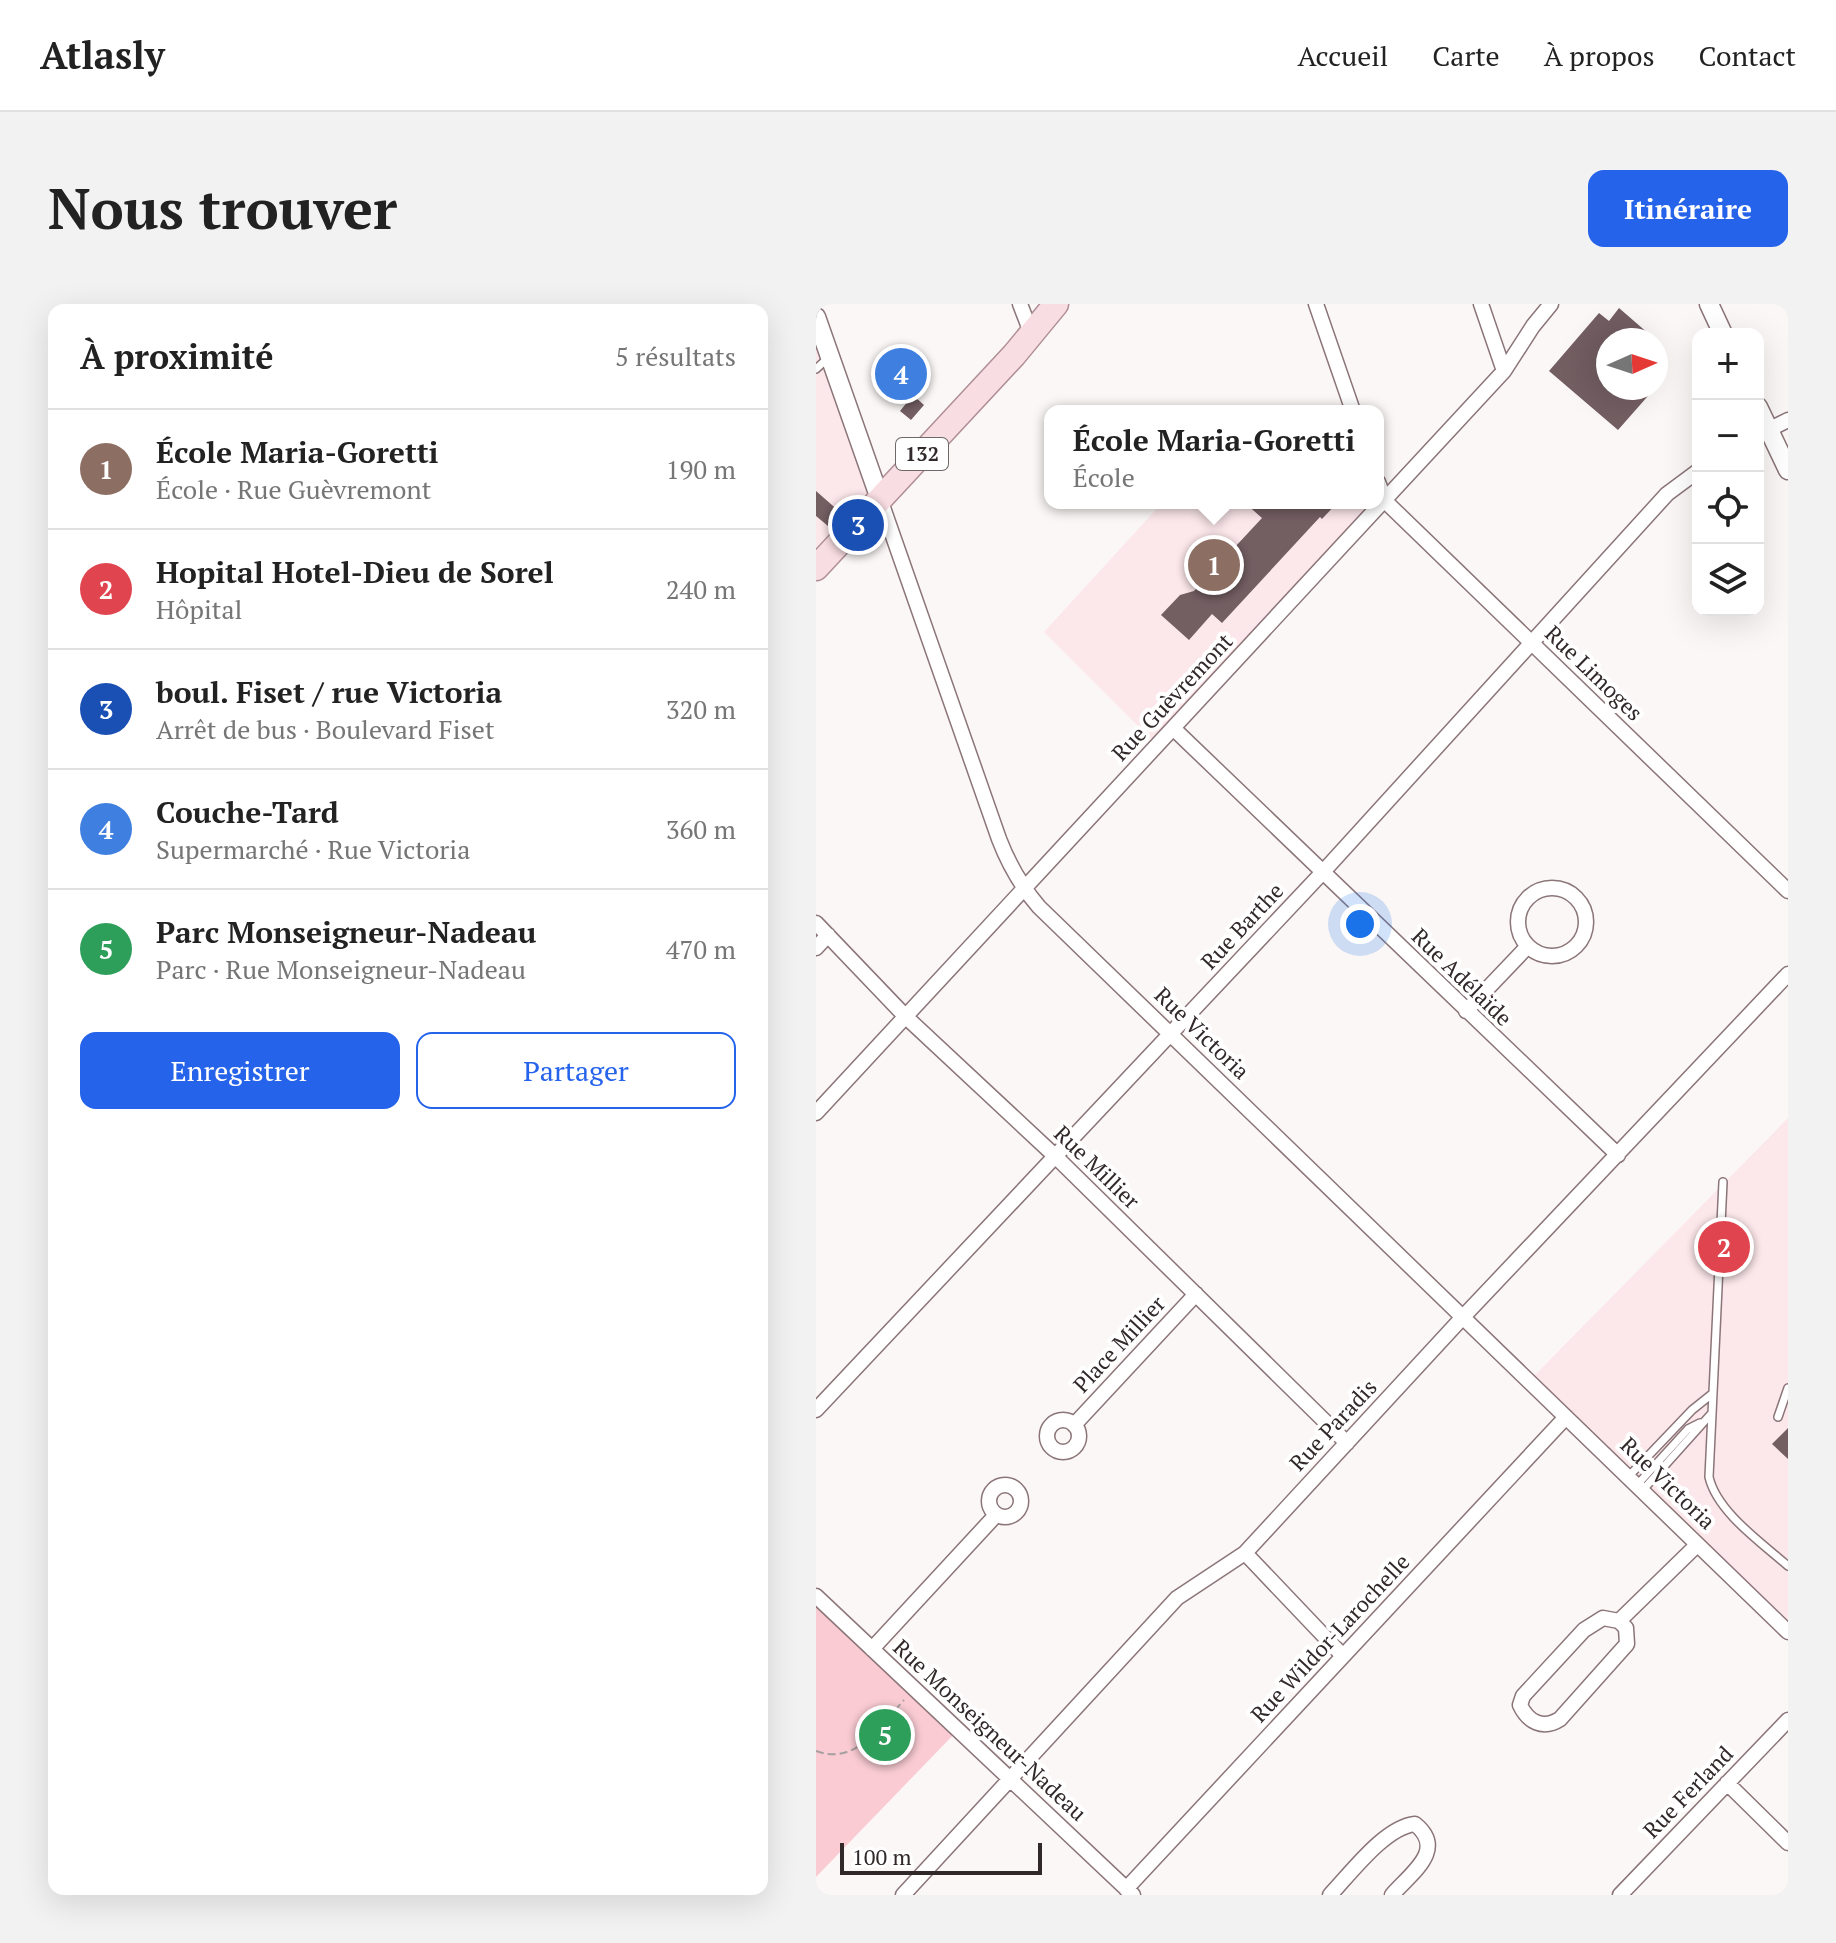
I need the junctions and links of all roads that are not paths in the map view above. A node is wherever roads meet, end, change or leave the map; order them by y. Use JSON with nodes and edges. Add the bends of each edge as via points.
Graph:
{"nodes":[{"id":1,"x":1020,"y":304,"type":"edge"},
{"id":2,"x":1056,"y":304,"type":"edge"},
{"id":3,"x":1316,"y":304,"type":"edge"},
{"id":4,"x":1481,"y":304,"type":"edge"},
{"id":5,"x":1551,"y":304,"type":"edge"},
{"id":6,"x":1709,"y":304,"type":"edge"},
{"id":7,"x":816,"y":317,"type":"edge"},
{"id":8,"x":1720,"y":328,"type":"edge"},
{"id":9,"x":1032,"y":335,"type":"junction"},
{"id":10,"x":823,"y":363,"type":"edge"},
{"id":11,"x":1504,"y":371,"type":"junction"},
{"id":12,"x":1351,"y":405,"type":"edge"},
{"id":13,"x":1788,"y":420,"type":"edge"},
{"id":14,"x":1764,"y":432,"type":"edge"},
{"id":15,"x":1764,"y":434,"type":"edge"},
{"id":16,"x":1788,"y":470,"type":"edge"},
{"id":17,"x":1697,"y":472,"type":"edge"},
{"id":18,"x":880,"y":499,"type":"junction"},
{"id":19,"x":1385,"y":501,"type":"joint"},
{"id":20,"x":1378,"y":509,"type":"edge"},
{"id":21,"x":816,"y":568,"type":"edge"},
{"id":22,"x":1530,"y":642,"type":"junction"},
{"id":23,"x":1174,"y":729,"type":"junction"},
{"id":24,"x":1322,"y":873,"type":"junction"},
{"id":25,"x":1024,"y":889,"type":"junction"},
{"id":26,"x":1788,"y":891,"type":"edge"},
{"id":27,"x":816,"y":923,"type":"edge"},
{"id":28,"x":828,"y":935,"type":"junction"},
{"id":29,"x":1528,"y":946,"type":"junction"},
{"id":30,"x":816,"y":948,"type":"edge"},
{"id":31,"x":1788,"y":974,"type":"edge"},
{"id":32,"x":1466,"y":1011,"type":"junction"},
{"id":33,"x":906,"y":1017,"type":"junction"},
{"id":34,"x":1169,"y":1035,"type":"junction"},
{"id":35,"x":816,"y":1113,"type":"edge"},
{"id":36,"x":1618,"y":1155,"type":"junction"},
{"id":37,"x":1055,"y":1156,"type":"junction"},
{"id":38,"x":1723,"y":1182,"type":"dead end"},
{"id":39,"x":1196,"y":1294,"type":"junction"},
{"id":40,"x":1462,"y":1318,"type":"junction"},
{"id":41,"x":1788,"y":1388,"type":"edge"},
{"id":42,"x":1712,"y":1394,"type":"junction"},
{"id":43,"x":816,"y":1410,"type":"edge"},
{"id":44,"x":1711,"y":1414,"type":"junction"},
{"id":45,"x":1566,"y":1417,"type":"junction"},
{"id":46,"x":1778,"y":1417,"type":"dead end"},
{"id":47,"x":1074,"y":1425,"type":"dead end"},
{"id":48,"x":1347,"y":1443,"type":"junction"},
{"id":49,"x":1635,"y":1485,"type":"junction"},
{"id":50,"x":996,"y":1515,"type":"dead end"},
{"id":51,"x":1697,"y":1545,"type":"junction"},
{"id":52,"x":1245,"y":1553,"type":"junction"},
{"id":53,"x":1788,"y":1566,"type":"edge"},
{"id":54,"x":816,"y":1596,"type":"edge"},
{"id":55,"x":1619,"y":1621,"type":"junction"},
{"id":56,"x":1788,"y":1632,"type":"edge"},
{"id":57,"x":872,"y":1649,"type":"junction"},
{"id":58,"x":1343,"y":1656,"type":"junction"},
{"id":59,"x":1788,"y":1720,"type":"edge"},
{"id":60,"x":1010,"y":1779,"type":"junction"},
{"id":61,"x":1727,"y":1783,"type":"junction"},
{"id":62,"x":1788,"y":1843,"type":"edge"},
{"id":63,"x":1130,"y":1892,"type":"edge"},
{"id":64,"x":903,"y":1895,"type":"edge"},
{"id":65,"x":1330,"y":1895,"type":"edge"},
{"id":66,"x":1392,"y":1895,"type":"edge"},
{"id":67,"x":1620,"y":1895,"type":"edge"}],
"edges":[{"from":1,"to":9,"type":"street"},
{"from":2,"to":9,"type":"main road","number":"132"},
{"from":3,"to":12,"type":"street"},
{"from":4,"to":11,"type":"street"},
{"from":5,"to":11,"type":"street","name":"Rue Guèvremont"},
{"from":6,"to":8,"type":"street"},
{"from":7,"to":10,"type":"street","name":"Rue Victoria"},
{"from":9,"to":18,"type":"main road","number":"132"},
{"from":10,"to":18,"type":"street","name":"Rue Victoria"},
{"from":11,"to":19,"type":"street","name":"Rue Guèvremont"},
{"from":13,"to":14,"type":"street"},
{"from":15,"to":16,"type":"street"},
{"from":17,"to":22,"type":"street","name":"Rue Barthe","via":[[1667,494]]},
{"from":18,"to":21,"type":"main road","number":"132"},
{"from":18,"to":25,"type":"street","name":"Rue Victoria","via":[[1004,852]]},
{"from":19,"to":22,"type":"street","name":"Rue Limoges"},
{"from":20,"to":23,"type":"street","name":"Rue Guèvremont"},
{"from":22,"to":24,"type":"street","name":"Rue Barthe"},
{"from":22,"to":26,"type":"street","name":"Rue Limoges"},
{"from":23,"to":24,"type":"street","name":"Rue Adélaïde"},
{"from":23,"to":25,"type":"street","name":"Rue Guèvremont"},
{"from":24,"to":32,"type":"street","name":"Rue Adélaïde"},
{"from":24,"to":34,"type":"street","name":"Rue Barthe"},
{"from":25,"to":33,"type":"street","name":"Rue Guèvremont"},
{"from":25,"to":34,"type":"street","name":"Rue Victoria"},
{"from":27,"to":28,"type":"street","name":"Rue Millier"},
{"from":28,"to":30,"type":"street"},
{"from":28,"to":33,"type":"street","name":"Rue Millier"},
{"from":29,"to":29,"type":"street","via":[[1518,926],[1523,904],[1552,888],[1581,903],[1586,925],[1578,945],[1558,956],[1536,953]]},
{"from":29,"to":32,"type":"street"},
{"from":31,"to":36,"type":"street","name":"Rue Paradis"},
{"from":32,"to":36,"type":"street","name":"Rue Adélaïde"},
{"from":33,"to":35,"type":"street","name":"Rue Guèvremont"},
{"from":33,"to":37,"type":"street","name":"Rue Millier"},
{"from":34,"to":37,"type":"street","name":"Rue Barthe"},
{"from":34,"to":40,"type":"street","name":"Rue Victoria"},
{"from":36,"to":40,"type":"street","name":"Rue Paradis"},
{"from":37,"to":39,"type":"street","name":"Rue Millier"},
{"from":37,"to":43,"type":"street","name":"Rue Barthe"},
{"from":38,"to":42,"type":"lane"},
{"from":39,"to":47,"type":"street","name":"Place Millier"},
{"from":39,"to":48,"type":"street","name":"Rue Millier"},
{"from":40,"to":45,"type":"street","name":"Rue Victoria"},
{"from":40,"to":48,"type":"street","name":"Rue Paradis"},
{"from":41,"to":46,"type":"lane"},
{"from":42,"to":44,"type":"lane"},
{"from":42,"to":49,"type":"lane","via":[[1692,1410]]},
{"from":44,"to":49,"type":"lane","via":[[1688,1429]]},
{"from":44,"to":53,"type":"lane","via":[[1708,1471],[1713,1493]]},
{"from":45,"to":49,"type":"street","name":"Rue Victoria"},
{"from":45,"to":58,"type":"street","name":"Rue Wildor-Larochelle"},
{"from":48,"to":52,"type":"street","name":"Rue Paradis"},
{"from":49,"to":51,"type":"street","name":"Rue Victoria"},
{"from":50,"to":57,"type":"street"},
{"from":51,"to":55,"type":"street"},
{"from":51,"to":56,"type":"street","name":"Rue Victoria"},
{"from":52,"to":58,"type":"street"},
{"from":52,"to":60,"type":"street","name":"Rue Paradis","via":[[1177,1598]]},
{"from":54,"to":57,"type":"street","name":"Rue Monseigneur-Nadeau"},
{"from":55,"to":55,"type":"street","via":[[1603,1618],[1584,1630],[1523,1696],[1525,1715],[1542,1725],[1560,1719],[1627,1644],[1626,1628]]},
{"from":57,"to":60,"type":"street","name":"Rue Monseigneur-Nadeau"},
{"from":58,"to":63,"type":"street","name":"Rue Wildor-Larochelle"},
{"from":59,"to":61,"type":"street","name":"Rue Ferland"},
{"from":60,"to":63,"type":"street","name":"Rue Monseigneur-Nadeau"},
{"from":60,"to":64,"type":"street","name":"Rue Paradis"},
{"from":61,"to":62,"type":"street"},
{"from":61,"to":67,"type":"street","name":"Rue Ferland"},
{"from":65,"to":66,"type":"street","via":[[1392,1832],[1415,1824],[1429,1841],[1428,1851]]}]}
